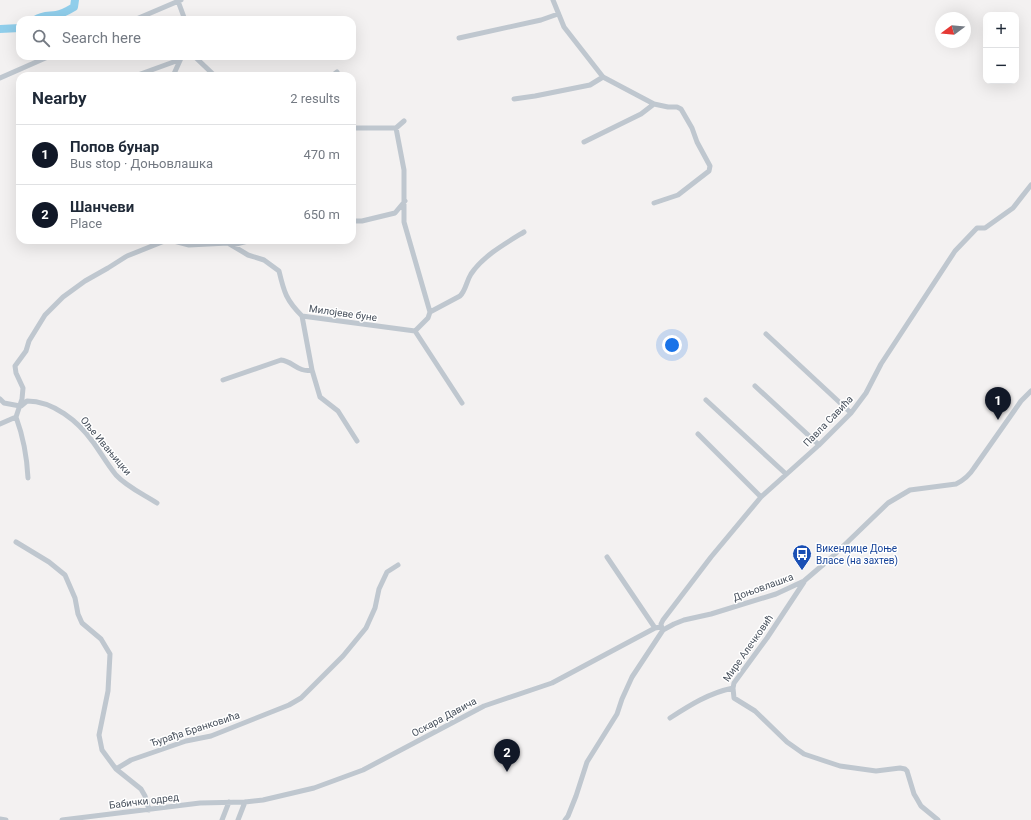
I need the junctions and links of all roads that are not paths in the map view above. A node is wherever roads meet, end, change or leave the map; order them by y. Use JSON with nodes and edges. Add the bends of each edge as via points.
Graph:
{"nodes":[{"id":1,"x":165,"y":0,"type":"edge"},
{"id":2,"x":179,"y":0,"type":"edge"},
{"id":3,"x":553,"y":0,"type":"edge"},
{"id":4,"x":167,"y":6,"type":"junction"},
{"id":5,"x":558,"y":14,"type":"junction"},
{"id":6,"x":143,"y":16,"type":"edge"},
{"id":7,"x":184,"y":16,"type":"edge"},
{"id":8,"x":459,"y":38,"type":"dead end"},
{"id":9,"x":41,"y":60,"type":"edge"},
{"id":10,"x":176,"y":60,"type":"edge"},
{"id":11,"x":180,"y":60,"type":"edge"},
{"id":12,"x":198,"y":60,"type":"edge"},
{"id":13,"x":145,"y":72,"type":"edge"},
{"id":14,"x":175,"y":72,"type":"edge"},
{"id":15,"x":211,"y":72,"type":"edge"},
{"id":16,"x":603,"y":77,"type":"junction"},
{"id":17,"x":0,"y":78,"type":"edge"},
{"id":18,"x":514,"y":99,"type":"dead end"},
{"id":19,"x":654,"y":104,"type":"junction"},
{"id":20,"x":404,"y":121,"type":"dead end"},
{"id":21,"x":356,"y":128,"type":"edge"},
{"id":22,"x":396,"y":128,"type":"junction"},
{"id":23,"x":584,"y":142,"type":"dead end"},
{"id":24,"x":1031,"y":185,"type":"edge"},
{"id":25,"x":404,"y":201,"type":"junction"},
{"id":26,"x":654,"y":203,"type":"dead end"},
{"id":27,"x":356,"y":222,"type":"edge"},
{"id":28,"x":524,"y":232,"type":"dead end"},
{"id":29,"x":159,"y":244,"type":"edge"},
{"id":30,"x":185,"y":244,"type":"edge"},
{"id":31,"x":208,"y":244,"type":"edge"},
{"id":32,"x":236,"y":244,"type":"edge"},
{"id":33,"x":232,"y":245,"type":"joint"},
{"id":34,"x":430,"y":312,"type":"junction"},
{"id":35,"x":302,"y":316,"type":"junction"},
{"id":36,"x":415,"y":331,"type":"junction"},
{"id":37,"x":766,"y":334,"type":"dead end"},
{"id":38,"x":312,"y":370,"type":"junction"},
{"id":39,"x":223,"y":380,"type":"dead end"},
{"id":40,"x":755,"y":386,"type":"dead end"},
{"id":41,"x":1031,"y":391,"type":"edge"},
{"id":42,"x":0,"y":399,"type":"edge"},
{"id":43,"x":706,"y":400,"type":"dead end"},
{"id":44,"x":462,"y":403,"type":"dead end"},
{"id":45,"x":20,"y":406,"type":"junction"},
{"id":46,"x":851,"y":413,"type":"junction"},
{"id":47,"x":16,"y":417,"type":"junction"},
{"id":48,"x":0,"y":424,"type":"edge"},
{"id":49,"x":698,"y":434,"type":"dead end"},
{"id":50,"x":357,"y":441,"type":"dead end"},
{"id":51,"x":818,"y":445,"type":"junction"},
{"id":52,"x":786,"y":474,"type":"junction"},
{"id":53,"x":28,"y":478,"type":"dead end"},
{"id":54,"x":761,"y":497,"type":"junction"},
{"id":55,"x":157,"y":503,"type":"dead end"},
{"id":56,"x":16,"y":542,"type":"dead end"},
{"id":57,"x":608,"y":557,"type":"dead end"},
{"id":58,"x":398,"y":565,"type":"dead end"},
{"id":59,"x":804,"y":581,"type":"junction"},
{"id":60,"x":660,"y":629,"type":"junction"},
{"id":61,"x":733,"y":688,"type":"junction"},
{"id":62,"x":670,"y":718,"type":"dead end"},
{"id":63,"x":116,"y":769,"type":"junction"},
{"id":64,"x":229,"y":802,"type":"junction"},
{"id":65,"x":245,"y":802,"type":"junction"},
{"id":66,"x":149,"y":810,"type":"junction"},
{"id":67,"x":0,"y":818,"type":"edge"},
{"id":68,"x":6,"y":820,"type":"edge"},
{"id":69,"x":62,"y":820,"type":"edge"},
{"id":70,"x":71,"y":820,"type":"edge"},
{"id":71,"x":222,"y":820,"type":"edge"},
{"id":72,"x":238,"y":820,"type":"edge"},
{"id":73,"x":565,"y":820,"type":"edge"},
{"id":74,"x":938,"y":820,"type":"edge"}],
"edges":[{"from":1,"to":4,"type":"street"},
{"from":2,"to":4,"type":"street"},
{"from":2,"to":7,"type":"street"},
{"from":3,"to":5,"type":"street"},
{"from":4,"to":6,"type":"street"},
{"from":5,"to":8,"type":"street"},
{"from":5,"to":16,"type":"street","via":[[564,27]]},
{"from":9,"to":17,"type":"street"},
{"from":10,"to":13,"type":"street"},
{"from":11,"to":14,"type":"street"},
{"from":12,"to":15,"type":"street"},
{"from":16,"to":18,"type":"street","via":[[590,85]]},
{"from":16,"to":19,"type":"street"},
{"from":19,"to":23,"type":"street","via":[[641,114]]},
{"from":19,"to":26,"type":"street","via":[[681,109],[710,166],[706,174],[678,195]]},
{"from":20,"to":22,"type":"street"},
{"from":21,"to":22,"type":"street"},
{"from":22,"to":25,"type":"street","via":[[404,170]]},
{"from":24,"to":46,"type":"street","name":"Павла Савића","via":[[1013,208],[985,228],[977,228],[956,251]]},
{"from":25,"to":27,"type":"street","via":[[395,213]]},
{"from":25,"to":34,"type":"street","via":[[404,222]]},
{"from":28,"to":34,"type":"street","via":[[481,262],[471,275],[464,293]]},
{"from":29,"to":45,"type":"street","via":[[127,256],[85,281],[63,297],[45,316],[15,366],[23,388]]},
{"from":30,"to":31,"type":"street","name":"Милојеве буне"},
{"from":32,"to":33,"type":"street","name":"Милојеве буне"},
{"from":33,"to":35,"type":"street","name":"Милојеве буне","via":[[248,255],[264,260],[279,271],[285,294]]},
{"from":34,"to":36,"type":"street","via":[[428,318]]},
{"from":35,"to":36,"type":"street","name":"Милојеве буне"},
{"from":35,"to":38,"type":"street"},
{"from":36,"to":44,"type":"street"},
{"from":37,"to":46,"type":"street"},
{"from":38,"to":39,"type":"street","via":[[301,370],[282,360]]},
{"from":38,"to":50,"type":"street","via":[[320,397],[338,412]]},
{"from":40,"to":51,"type":"street"},
{"from":41,"to":59,"type":"street","name":"Доњовлашка","via":[[1021,401],[968,477],[956,484],[910,490],[893,499]]},
{"from":42,"to":45,"type":"street"},
{"from":43,"to":52,"type":"street"},
{"from":45,"to":47,"type":"street"},
{"from":45,"to":55,"type":"street","name":"Оље Ивањицки","via":[[27,400],[46,404],[62,412],[83,430],[117,476]]},
{"from":46,"to":51,"type":"street","name":"Павла Савића"},
{"from":47,"to":48,"type":"street"},
{"from":47,"to":53,"type":"street","via":[[21,431]]},
{"from":49,"to":54,"type":"street"},
{"from":51,"to":52,"type":"street","name":"Павла Савића"},
{"from":52,"to":54,"type":"street","name":"Павла Савића"},
{"from":54,"to":60,"type":"street","name":"Павла Савића","via":[[710,557],[663,620]]},
{"from":56,"to":63,"type":"street","via":[[65,575],[82,623],[101,639],[110,654],[108,691],[99,735],[102,750]]},
{"from":57,"to":60,"type":"street"},
{"from":58,"to":63,"type":"street","name":"Ђурађа Бранковића","via":[[387,572],[366,628],[343,656],[300,698],[289,705],[211,736],[186,741],[132,760]]},
{"from":59,"to":60,"type":"street","name":"Доњовлашка","via":[[776,594]]},
{"from":59,"to":61,"type":"street","name":"Мире Алечковић"},
{"from":60,"to":65,"type":"street","name":"Оскара Давича","via":[[552,682],[484,706],[363,770],[314,788]]},
{"from":60,"to":73,"type":"street","name":"Доњовлашка","via":[[632,676],[617,714],[587,762]]},
{"from":61,"to":62,"type":"street","name":"Мире Алечковић","via":[[710,695]]},
{"from":61,"to":74,"type":"street","via":[[734,698],[755,711],[787,742],[804,754],[840,766],[876,771],[905,769],[917,799]]},
{"from":63,"to":66,"type":"street","via":[[141,789]]},
{"from":64,"to":65,"type":"street","name":"Оскара Давича"},
{"from":64,"to":66,"type":"street","name":"Бабички одред"},
{"from":64,"to":71,"type":"street"},
{"from":65,"to":72,"type":"street"},
{"from":66,"to":70,"type":"street","name":"Бабички одред"},
{"from":67,"to":68,"type":"street"},
{"from":69,"to":70,"type":"street","name":"Бабички одред"}]}
